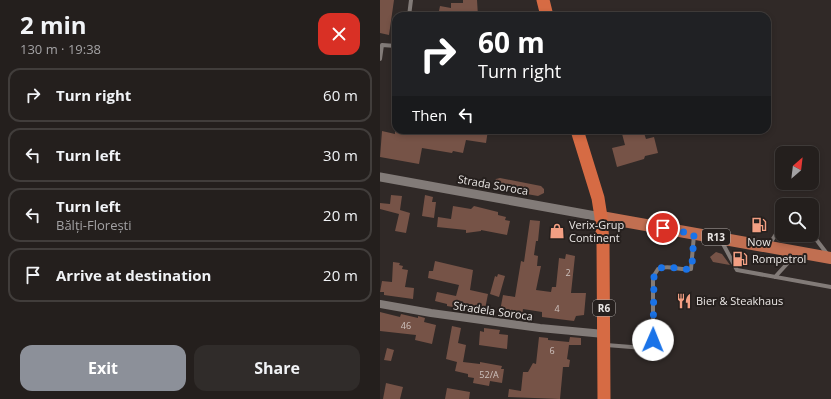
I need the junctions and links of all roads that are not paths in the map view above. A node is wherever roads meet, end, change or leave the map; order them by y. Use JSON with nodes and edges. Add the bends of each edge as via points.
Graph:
{"nodes":[{"id":1,"x":411,"y":0,"type":"edge"},
{"id":2,"x":543,"y":0,"type":"edge"},
{"id":3,"x":410,"y":12,"type":"edge"},
{"id":4,"x":546,"y":12,"type":"edge"},
{"id":5,"x":392,"y":46,"type":"edge"},
{"id":6,"x":380,"y":59,"type":"edge"},
{"id":7,"x":578,"y":134,"type":"edge"},
{"id":8,"x":380,"y":177,"type":"edge"},
{"id":9,"x":601,"y":217,"type":"junction"},
{"id":10,"x":694,"y":234,"type":"junction"},
{"id":11,"x":775,"y":236,"type":"edge"},
{"id":12,"x":720,"y":238,"type":"junction"},
{"id":13,"x":818,"y":242,"type":"edge"},
{"id":14,"x":768,"y":247,"type":"junction"},
{"id":15,"x":798,"y":252,"type":"junction"},
{"id":16,"x":831,"y":258,"type":"edge"},
{"id":17,"x":775,"y":277,"type":"junction"},
{"id":18,"x":831,"y":287,"type":"edge"},
{"id":19,"x":380,"y":304,"type":"edge"},
{"id":20,"x":604,"y":339,"type":"junction"},
{"id":21,"x":604,"y":399,"type":"edge"}],
"edges":[{"from":1,"to":3,"type":"lane"},
{"from":2,"to":4,"type":"highway"},
{"from":5,"to":6,"type":"lane","via":[[382,45]]},
{"from":7,"to":9,"type":"highway","number":"R6","via":[[598,198]]},
{"from":8,"to":9,"type":"street","name":"Strada Soroca"},
{"from":9,"to":10,"type":"main road","number":"R13"},
{"from":9,"to":20,"type":"highway","number":"R6"},
{"from":10,"to":12,"type":"main road","number":"R13"},
{"from":10,"to":20,"type":"lane","via":[[691,269],[665,266],[658,269],[654,277],[653,340],[649,345],[644,348]]},
{"from":11,"to":14,"type":"lane"},
{"from":12,"to":14,"type":"main road","number":"R13"},
{"from":12,"to":17,"type":"lane","via":[[737,270]]},
{"from":13,"to":16,"type":"lane"},
{"from":14,"to":15,"type":"main road","number":"R13"},
{"from":15,"to":16,"type":"main road","number":"R13"},
{"from":15,"to":17,"type":"lane"},
{"from":17,"to":18,"type":"lane"},
{"from":19,"to":20,"type":"street","name":"Stradela Sorocа"},
{"from":20,"to":21,"type":"highway","number":"R6"}]}
